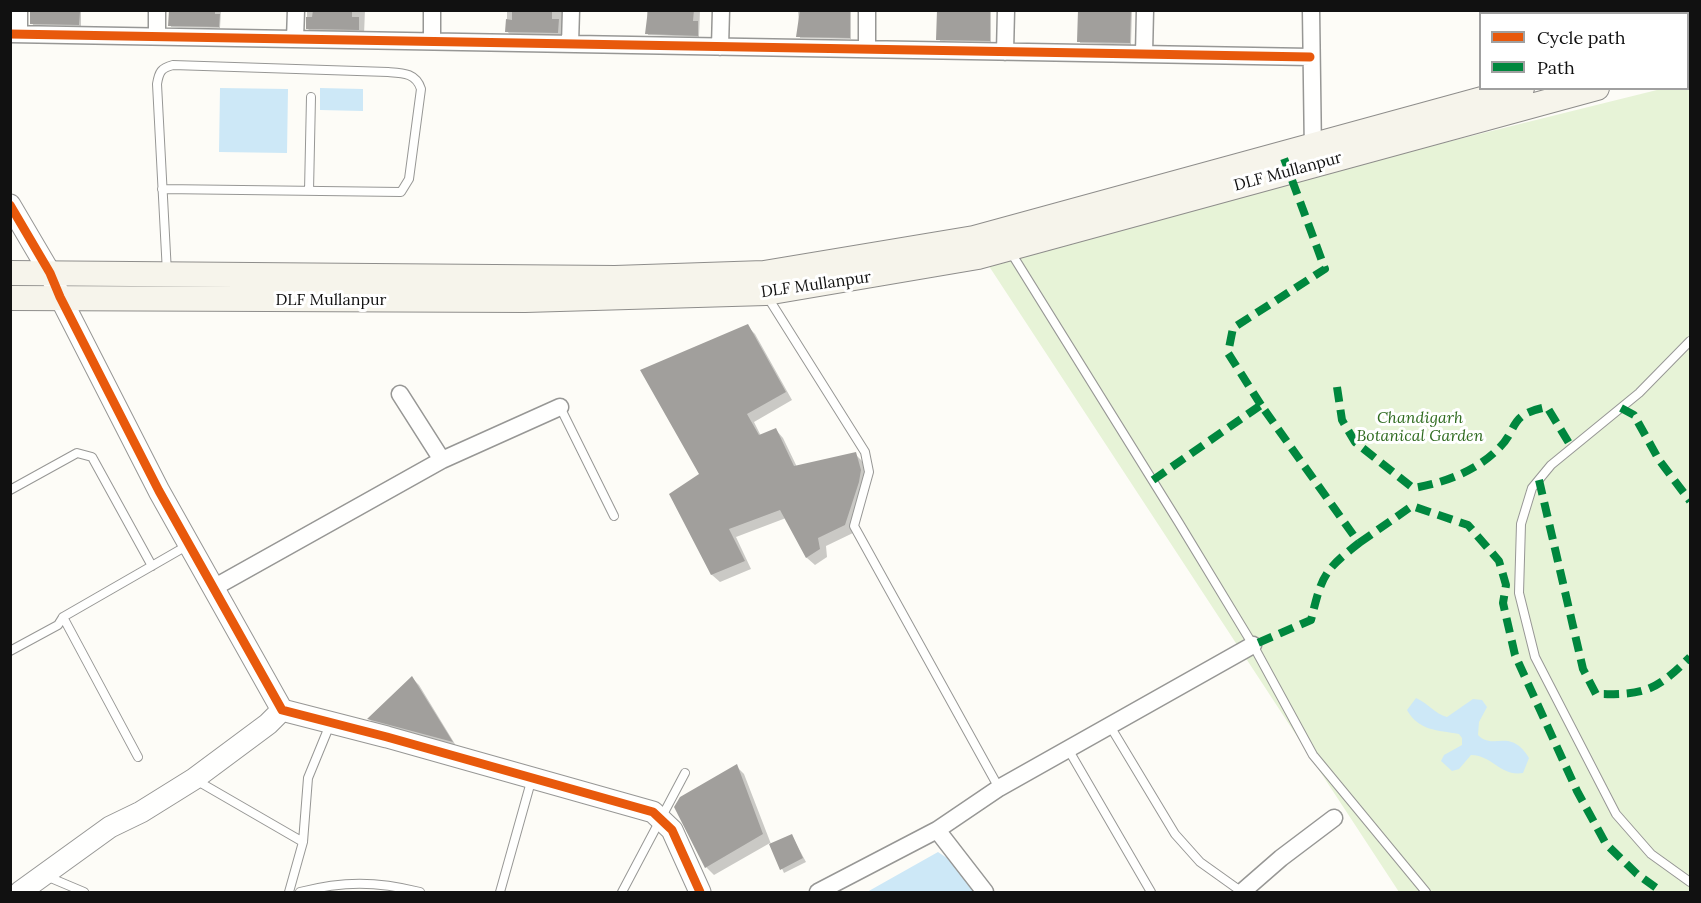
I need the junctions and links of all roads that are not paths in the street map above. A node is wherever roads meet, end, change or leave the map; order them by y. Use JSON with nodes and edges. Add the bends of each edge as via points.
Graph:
{"nodes":[{"id":1,"x":19,"y":10,"type":"edge"},
{"id":2,"x":157,"y":10,"type":"edge"},
{"id":3,"x":296,"y":10,"type":"edge"},
{"id":4,"x":432,"y":10,"type":"edge"},
{"id":5,"x":571,"y":10,"type":"edge"},
{"id":6,"x":721,"y":10,"type":"edge"},
{"id":7,"x":867,"y":10,"type":"edge"},
{"id":8,"x":1006,"y":10,"type":"edge"},
{"id":9,"x":1144,"y":10,"type":"edge"},
{"id":10,"x":1311,"y":10,"type":"edge"},
{"id":11,"x":15,"y":34,"type":"edge"},
{"id":12,"x":157,"y":36,"type":"junction"},
{"id":13,"x":295,"y":39,"type":"junction"},
{"id":14,"x":432,"y":41,"type":"junction"},
{"id":15,"x":570,"y":44,"type":"junction"},
{"id":16,"x":720,"y":47,"type":"junction"},
{"id":17,"x":867,"y":49,"type":"junction"},
{"id":18,"x":1005,"y":52,"type":"junction"},
{"id":19,"x":1144,"y":54,"type":"junction"},
{"id":20,"x":1310,"y":57,"type":"junction"},
{"id":21,"x":1516,"y":90,"type":"edge"},
{"id":22,"x":1589,"y":90,"type":"edge"},
{"id":23,"x":310,"y":97,"type":"dead end"},
{"id":24,"x":1313,"y":155,"type":"junction"},
{"id":25,"x":162,"y":189,"type":"junction"},
{"id":26,"x":309,"y":191,"type":"junction"},
{"id":27,"x":10,"y":206,"type":"edge"},
{"id":28,"x":1008,"y":248,"type":"junction"},
{"id":29,"x":10,"y":273,"type":"edge"},
{"id":30,"x":51,"y":273,"type":"junction"},
{"id":31,"x":167,"y":274,"type":"junction"},
{"id":32,"x":766,"y":293,"type":"junction"},
{"id":33,"x":60,"y":297,"type":"junction"},
{"id":34,"x":10,"y":298,"type":"edge"},
{"id":35,"x":1690,"y":341,"type":"edge"},
{"id":36,"x":400,"y":394,"type":"dead end"},
{"id":37,"x":560,"y":407,"type":"joint"},
{"id":38,"x":442,"y":460,"type":"junction"},
{"id":39,"x":10,"y":490,"type":"edge"},
{"id":40,"x":614,"y":516,"type":"dead end"},
{"id":41,"x":190,"y":544,"type":"junction"},
{"id":42,"x":153,"y":566,"type":"junction"},
{"id":43,"x":215,"y":587,"type":"junction"},
{"id":44,"x":63,"y":617,"type":"junction"},
{"id":45,"x":1253,"y":645,"type":"junction"},
{"id":46,"x":10,"y":651,"type":"edge"},
{"id":47,"x":282,"y":710,"type":"junction"},
{"id":48,"x":331,"y":722,"type":"junction"},
{"id":49,"x":1110,"y":726,"type":"junction"},
{"id":50,"x":1068,"y":749,"type":"junction"},
{"id":51,"x":138,"y":757,"type":"dead end"},
{"id":52,"x":685,"y":773,"type":"dead end"},
{"id":53,"x":533,"y":777,"type":"junction"},
{"id":54,"x":194,"y":779,"type":"junction"},
{"id":55,"x":999,"y":788,"type":"junction"},
{"id":56,"x":1334,"y":818,"type":"dead end"},
{"id":57,"x":661,"y":820,"type":"junction"},
{"id":58,"x":937,"y":830,"type":"junction"},
{"id":59,"x":303,"y":842,"type":"junction"},
{"id":60,"x":43,"y":874,"type":"junction"},
{"id":61,"x":1690,"y":882,"type":"edge"},
{"id":62,"x":20,"y":892,"type":"edge"},
{"id":63,"x":84,"y":892,"type":"edge"},
{"id":64,"x":290,"y":892,"type":"edge"},
{"id":65,"x":300,"y":892,"type":"edge"},
{"id":66,"x":420,"y":892,"type":"edge"},
{"id":67,"x":500,"y":892,"type":"edge"},
{"id":68,"x":622,"y":892,"type":"edge"},
{"id":69,"x":700,"y":892,"type":"edge"},
{"id":70,"x":818,"y":892,"type":"edge"},
{"id":71,"x":985,"y":892,"type":"edge"},
{"id":72,"x":1151,"y":892,"type":"edge"},
{"id":73,"x":1242,"y":892,"type":"edge"},
{"id":74,"x":1426,"y":892,"type":"edge"}],
"edges":[{"from":1,"to":11,"type":"street"},
{"from":2,"to":12,"type":"street"},
{"from":3,"to":13,"type":"street"},
{"from":4,"to":14,"type":"street"},
{"from":5,"to":15,"type":"street"},
{"from":6,"to":16,"type":"street"},
{"from":7,"to":17,"type":"street"},
{"from":8,"to":18,"type":"street"},
{"from":9,"to":19,"type":"street"},
{"from":10,"to":20,"type":"street"},
{"from":11,"to":12,"type":"street"},
{"from":12,"to":13,"type":"street"},
{"from":13,"to":14,"type":"street"},
{"from":14,"to":15,"type":"street"},
{"from":15,"to":16,"type":"street"},
{"from":16,"to":17,"type":"street"},
{"from":17,"to":18,"type":"street"},
{"from":18,"to":19,"type":"street"},
{"from":19,"to":20,"type":"street"},
{"from":20,"to":24,"type":"street"},
{"from":21,"to":24,"type":"main road","name":"DLF Mullanpur"},
{"from":22,"to":24,"type":"main road","name":"DLF Mullanpur"},
{"from":23,"to":26,"type":"lane"},
{"from":24,"to":28,"type":"main road","name":"DLF Mullanpur"},
{"from":24,"to":31,"type":"main road","name":"DLF Mullanpur","via":[[974,238],[764,273],[615,278]]},
{"from":25,"to":26,"type":"lane"},
{"from":25,"to":26,"type":"lane","via":[[157,84],[163,68],[173,65],[388,72],[416,78],[422,89],[410,178],[405,188],[401,192]]},
{"from":25,"to":31,"type":"lane"},
{"from":27,"to":30,"type":"street"},
{"from":28,"to":32,"type":"main road","name":"DLF Mullanpur","via":[[874,277]]},
{"from":28,"to":45,"type":"lane"},
{"from":29,"to":30,"type":"main road","name":"DLF Mullanpur"},
{"from":30,"to":31,"type":"main road","name":"DLF Mullanpur"},
{"from":30,"to":33,"type":"street"},
{"from":32,"to":33,"type":"main road","name":"DLF Mullanpur","via":[[525,300]]},
{"from":32,"to":55,"type":"lane","via":[[865,452],[868,472],[854,526]]},
{"from":33,"to":34,"type":"main road","name":"DLF Mullanpur"},
{"from":33,"to":41,"type":"street"},
{"from":35,"to":61,"type":"lane","via":[[1639,393],[1551,465],[1532,488],[1521,524],[1519,593],[1535,657],[1616,814],[1651,854]]},
{"from":36,"to":38,"type":"street"},
{"from":37,"to":38,"type":"street"},
{"from":37,"to":40,"type":"lane"},
{"from":38,"to":43,"type":"street"},
{"from":39,"to":42,"type":"lane","via":[[77,453],[92,457]]},
{"from":41,"to":42,"type":"lane"},
{"from":41,"to":43,"type":"street"},
{"from":42,"to":44,"type":"lane"},
{"from":43,"to":47,"type":"street"},
{"from":44,"to":46,"type":"lane","via":[[58,625]]},
{"from":44,"to":51,"type":"lane"},
{"from":45,"to":49,"type":"street"},
{"from":45,"to":74,"type":"lane","via":[[1313,755]]},
{"from":47,"to":48,"type":"street"},
{"from":47,"to":54,"type":"street"},
{"from":48,"to":53,"type":"street"},
{"from":48,"to":59,"type":"lane","via":[[308,778]]},
{"from":49,"to":50,"type":"street"},
{"from":49,"to":73,"type":"lane","via":[[1174,834],[1200,862]]},
{"from":50,"to":55,"type":"street"},
{"from":50,"to":72,"type":"lane"},
{"from":52,"to":57,"type":"lane"},
{"from":53,"to":57,"type":"street","via":[[653,812]]},
{"from":53,"to":67,"type":"lane"},
{"from":54,"to":59,"type":"lane"},
{"from":54,"to":60,"type":"street","via":[[110,827]]},
{"from":55,"to":58,"type":"street"},
{"from":56,"to":73,"type":"street"},
{"from":57,"to":68,"type":"lane"},
{"from":57,"to":69,"type":"street","via":[[672,830]]},
{"from":58,"to":70,"type":"street"},
{"from":58,"to":71,"type":"street"},
{"from":59,"to":64,"type":"lane"},
{"from":60,"to":62,"type":"street"},
{"from":60,"to":63,"type":"lane"},
{"from":65,"to":66,"type":"lane","via":[[334,883],[392,885]]}]}
